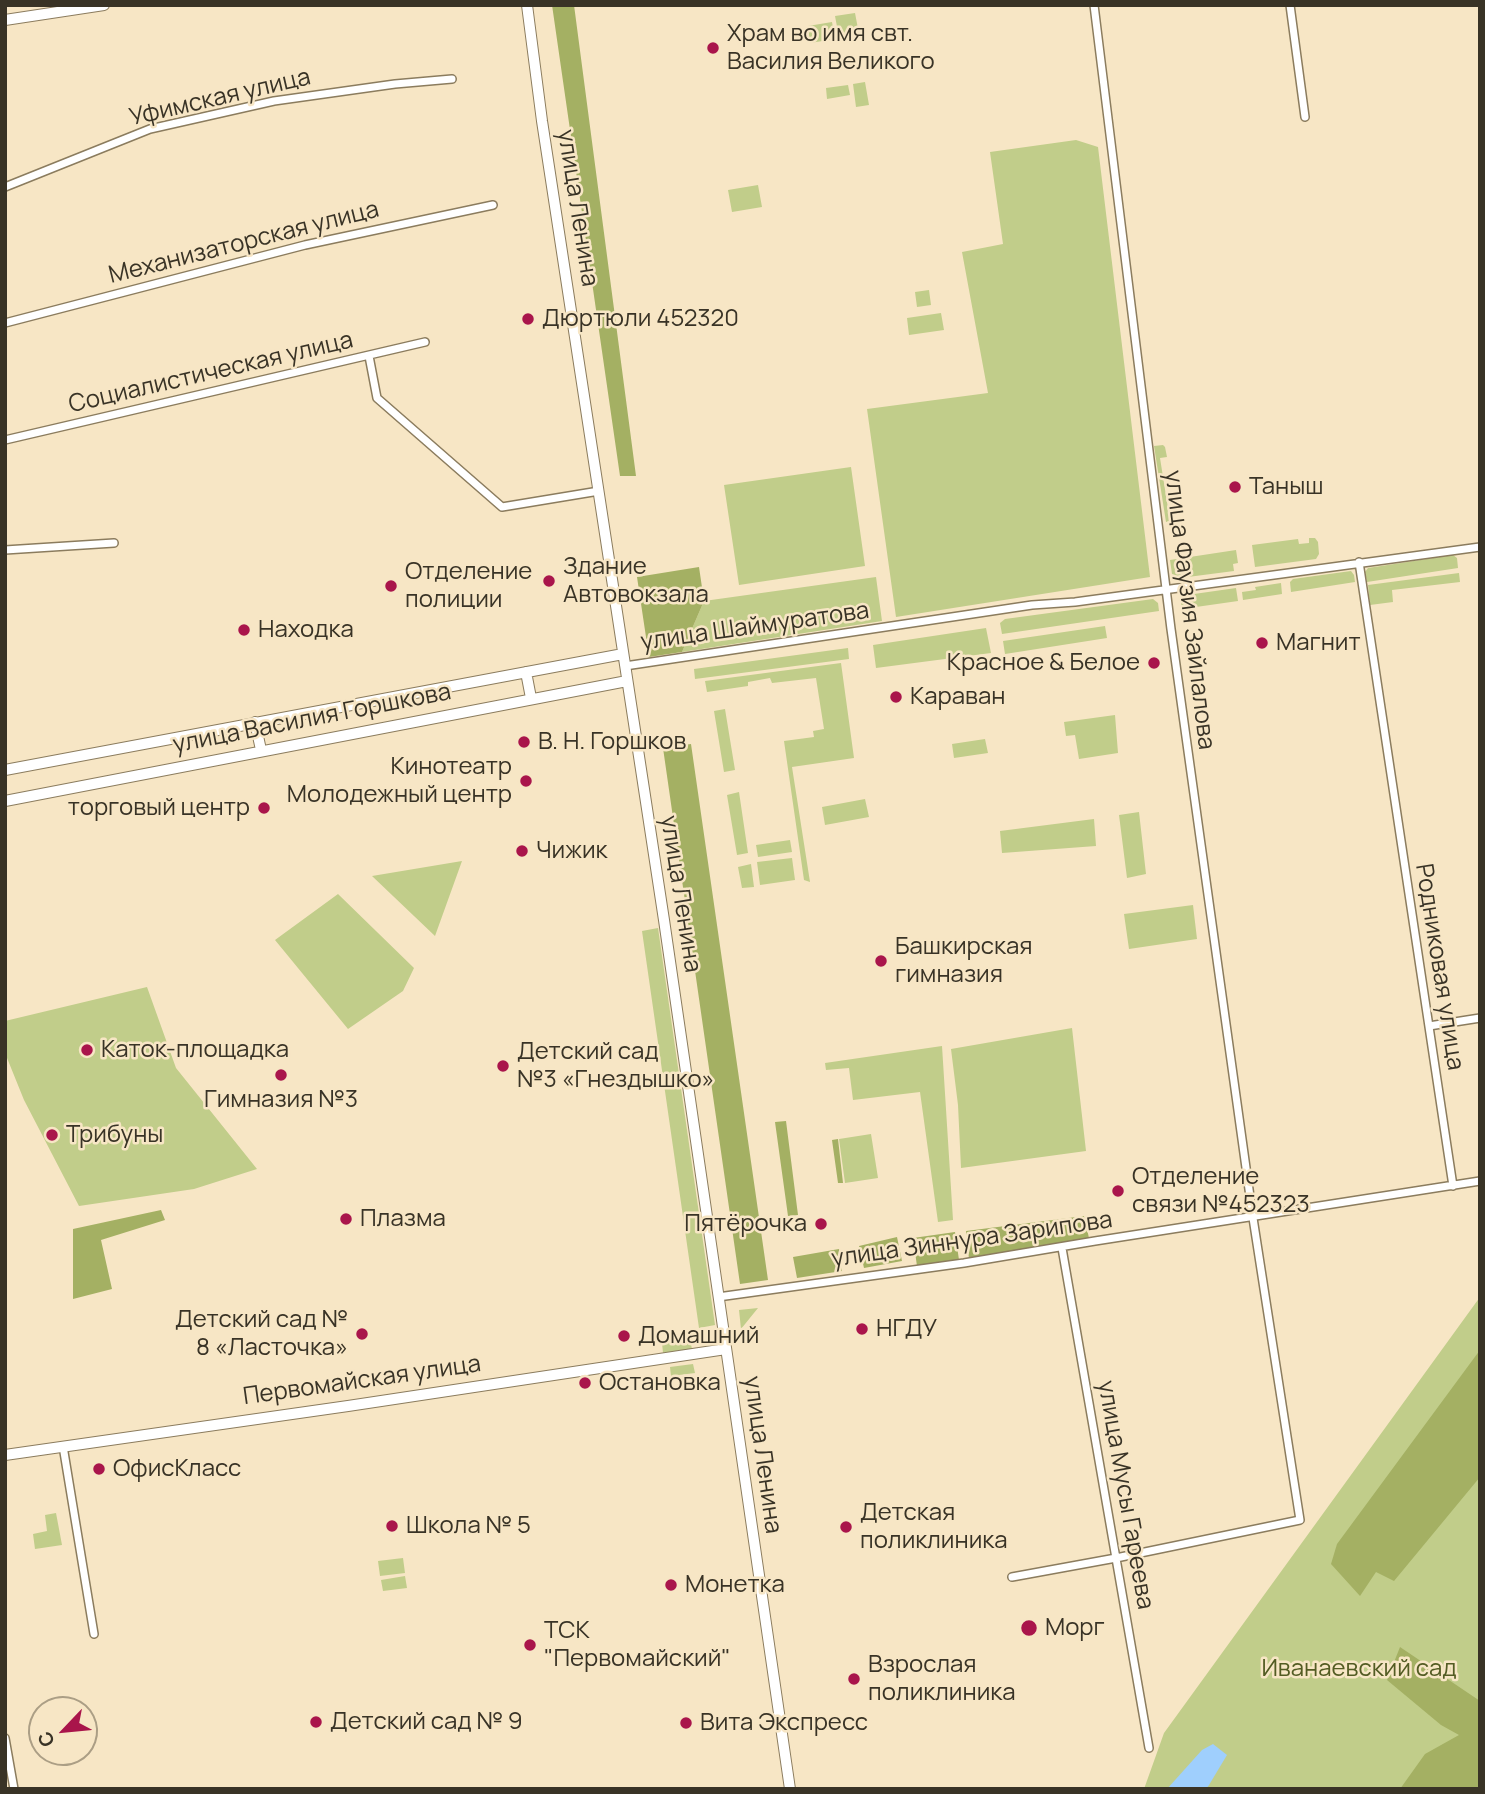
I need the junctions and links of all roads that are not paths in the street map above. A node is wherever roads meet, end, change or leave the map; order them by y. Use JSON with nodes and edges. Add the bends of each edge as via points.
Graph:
{"nodes":[{"id":1,"x":104,"y":5,"type":"edge"},
{"id":2,"x":527,"y":5,"type":"edge"},
{"id":3,"x":1094,"y":5,"type":"edge"},
{"id":4,"x":1290,"y":5,"type":"edge"},
{"id":5,"x":5,"y":20,"type":"edge"},
{"id":6,"x":452,"y":79,"type":"dead end"},
{"id":7,"x":1305,"y":117,"type":"dead end"},
{"id":8,"x":5,"y":187,"type":"edge"},
{"id":9,"x":493,"y":205,"type":"dead end"},
{"id":10,"x":5,"y":323,"type":"edge"},
{"id":11,"x":425,"y":342,"type":"dead end"},
{"id":12,"x":369,"y":356,"type":"junction"},
{"id":13,"x":5,"y":440,"type":"edge"},
{"id":14,"x":599,"y":491,"type":"junction"},
{"id":15,"x":114,"y":543,"type":"dead end"},
{"id":16,"x":1480,"y":547,"type":"edge"},
{"id":17,"x":5,"y":550,"type":"edge"},
{"id":18,"x":1359,"y":562,"type":"junction"},
{"id":19,"x":1167,"y":590,"type":"junction"},
{"id":20,"x":623,"y":654,"type":"junction"},
{"id":21,"x":625,"y":666,"type":"junction"},
{"id":22,"x":526,"y":672,"type":"junction"},
{"id":23,"x":627,"y":681,"type":"junction"},
{"id":24,"x":531,"y":698,"type":"junction"},
{"id":25,"x":255,"y":722,"type":"junction"},
{"id":26,"x":261,"y":750,"type":"junction"},
{"id":27,"x":5,"y":770,"type":"edge"},
{"id":28,"x":5,"y":801,"type":"edge"},
{"id":29,"x":1480,"y":1018,"type":"edge"},
{"id":30,"x":1429,"y":1026,"type":"junction"},
{"id":31,"x":1480,"y":1181,"type":"edge"},
{"id":32,"x":1453,"y":1186,"type":"junction"},
{"id":33,"x":1254,"y":1218,"type":"junction"},
{"id":34,"x":1062,"y":1248,"type":"junction"},
{"id":35,"x":718,"y":1297,"type":"junction"},
{"id":36,"x":726,"y":1349,"type":"junction"},
{"id":37,"x":64,"y":1446,"type":"junction"},
{"id":38,"x":5,"y":1455,"type":"edge"},
{"id":39,"x":1116,"y":1558,"type":"junction"},
{"id":40,"x":1012,"y":1577,"type":"dead end"},
{"id":41,"x":94,"y":1633,"type":"dead end"},
{"id":42,"x":5,"y":1738,"type":"edge"},
{"id":43,"x":1149,"y":1748,"type":"dead end"},
{"id":44,"x":14,"y":1789,"type":"edge"},
{"id":45,"x":790,"y":1789,"type":"edge"}],
"edges":[{"from":1,"to":5,"type":"main road"},
{"from":2,"to":14,"type":"main road","name":"улица Ленина"},
{"from":3,"to":19,"type":"street","name":"улица Фаузия Зайлалова"},
{"from":4,"to":7,"type":"street"},
{"from":6,"to":8,"type":"street","name":"Уфимская улица","via":[[274,101],[150,129]]},
{"from":9,"to":10,"type":"street","name":"Механизаторская улица","via":[[305,245]]},
{"from":11,"to":12,"type":"street","name":"Социалистическая улица"},
{"from":12,"to":13,"type":"street","name":"Социалистическая улица"},
{"from":12,"to":14,"type":"street","via":[[377,398],[502,507]]},
{"from":14,"to":20,"type":"main road","name":"улица Ленина"},
{"from":15,"to":17,"type":"street"},
{"from":16,"to":18,"type":"street","name":"улица Шаймуратова"},
{"from":18,"to":19,"type":"street","name":"улица Шаймуратова"},
{"from":18,"to":30,"type":"street","name":"Родниковая улица"},
{"from":19,"to":21,"type":"street","name":"улица Шаймуратова","via":[[1032,605]]},
{"from":19,"to":33,"type":"street","name":"улица Фаузия Зайлалова"},
{"from":20,"to":21,"type":"main road","name":"улица Ленина"},
{"from":20,"to":22,"type":"main road","name":"улица Василия Горшкова"},
{"from":21,"to":23,"type":"main road","name":"улица Ленина"},
{"from":22,"to":24,"type":"main road"},
{"from":22,"to":25,"type":"main road","name":"улица Василия Горшкова"},
{"from":23,"to":24,"type":"main road","name":"улица Василия Горшкова"},
{"from":23,"to":35,"type":"main road","name":"улица Ленина"},
{"from":24,"to":26,"type":"main road","name":"улица Василия Горшкова"},
{"from":25,"to":26,"type":"main road"},
{"from":25,"to":27,"type":"main road","name":"улица Василия Горшкова"},
{"from":26,"to":28,"type":"main road","name":"улица Василия Горшкова"},
{"from":29,"to":30,"type":"street"},
{"from":30,"to":32,"type":"street","name":"Родниковая улица"},
{"from":31,"to":32,"type":"street","name":"улица Зиннура Зарипова"},
{"from":32,"to":33,"type":"street","name":"улица Зиннура Зарипова"},
{"from":33,"to":34,"type":"street","name":"улица Зиннура Зарипова"},
{"from":33,"to":39,"type":"street","name":"улица Фаузия Зайлалова","via":[[1300,1520]]},
{"from":34,"to":35,"type":"street","name":"улица Зиннура Зарипова"},
{"from":34,"to":39,"type":"street","name":"улица Мусы Гареева"},
{"from":35,"to":36,"type":"main road","name":"улица Ленина"},
{"from":36,"to":37,"type":"main road","name":"Первомайская улица"},
{"from":36,"to":45,"type":"main road","name":"улица Ленина"},
{"from":37,"to":38,"type":"main road","name":"Первомайская улица"},
{"from":37,"to":41,"type":"street"},
{"from":39,"to":40,"type":"street"},
{"from":39,"to":43,"type":"street","name":"улица Мусы Гареева"},
{"from":42,"to":44,"type":"street"}]}
